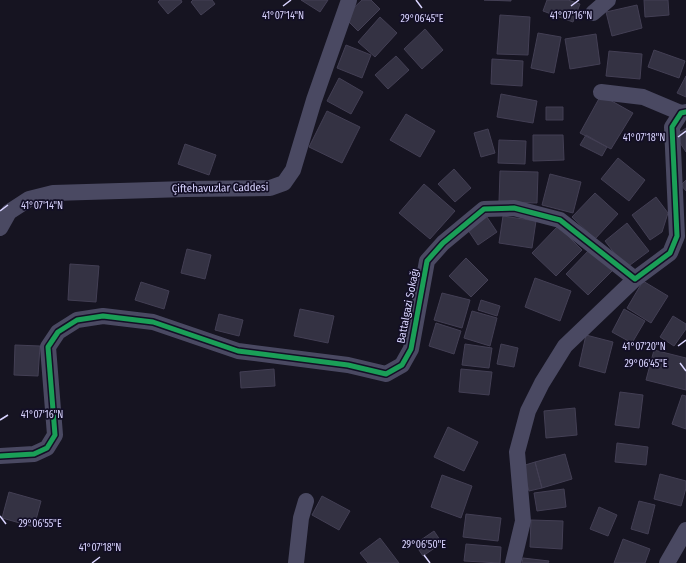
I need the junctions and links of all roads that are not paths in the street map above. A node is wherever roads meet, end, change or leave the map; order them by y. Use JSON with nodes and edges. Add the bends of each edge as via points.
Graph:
{"nodes":[{"id":1,"x":349,"y":0,"type":"edge"},
{"id":2,"x":608,"y":0,"type":"edge"},
{"id":3,"x":593,"y":13,"type":"dead end"},
{"id":4,"x":601,"y":92,"type":"dead end"},
{"id":5,"x":683,"y":113,"type":"edge"},
{"id":6,"x":0,"y":228,"type":"edge"},
{"id":7,"x":635,"y":279,"type":"junction"},
{"id":8,"x":0,"y":456,"type":"edge"},
{"id":9,"x":306,"y":501,"type":"dead end"},
{"id":10,"x":686,"y":530,"type":"edge"},
{"id":11,"x":296,"y":563,"type":"edge"},
{"id":12,"x":513,"y":563,"type":"edge"},
{"id":13,"x":667,"y":563,"type":"edge"}],
"edges":[{"from":1,"to":6,"type":"street","name":"Çiftehavuzlar Caddesi","via":[[293,170],[284,183],[270,188],[53,193],[29,199],[9,212]]},
{"from":2,"to":3,"type":"street"},
{"from":4,"to":5,"type":"street","via":[[643,97]]},
{"from":5,"to":7,"type":"street","via":[[672,127],[677,236],[670,253]]},
{"from":7,"to":8,"type":"street","name":"Battalgazi Sokağı","via":[[560,220],[514,208],[484,209],[443,243],[428,261],[411,349],[402,365],[386,374],[348,365],[238,351],[153,322],[103,316],[77,320],[58,332],[48,347],[56,435],[47,448],[34,454]]},
{"from":7,"to":12,"type":"street","via":[[565,346],[528,411],[517,452],[523,521]]},
{"from":9,"to":11,"type":"street","via":[[300,518]]},
{"from":10,"to":13,"type":"street"}]}
